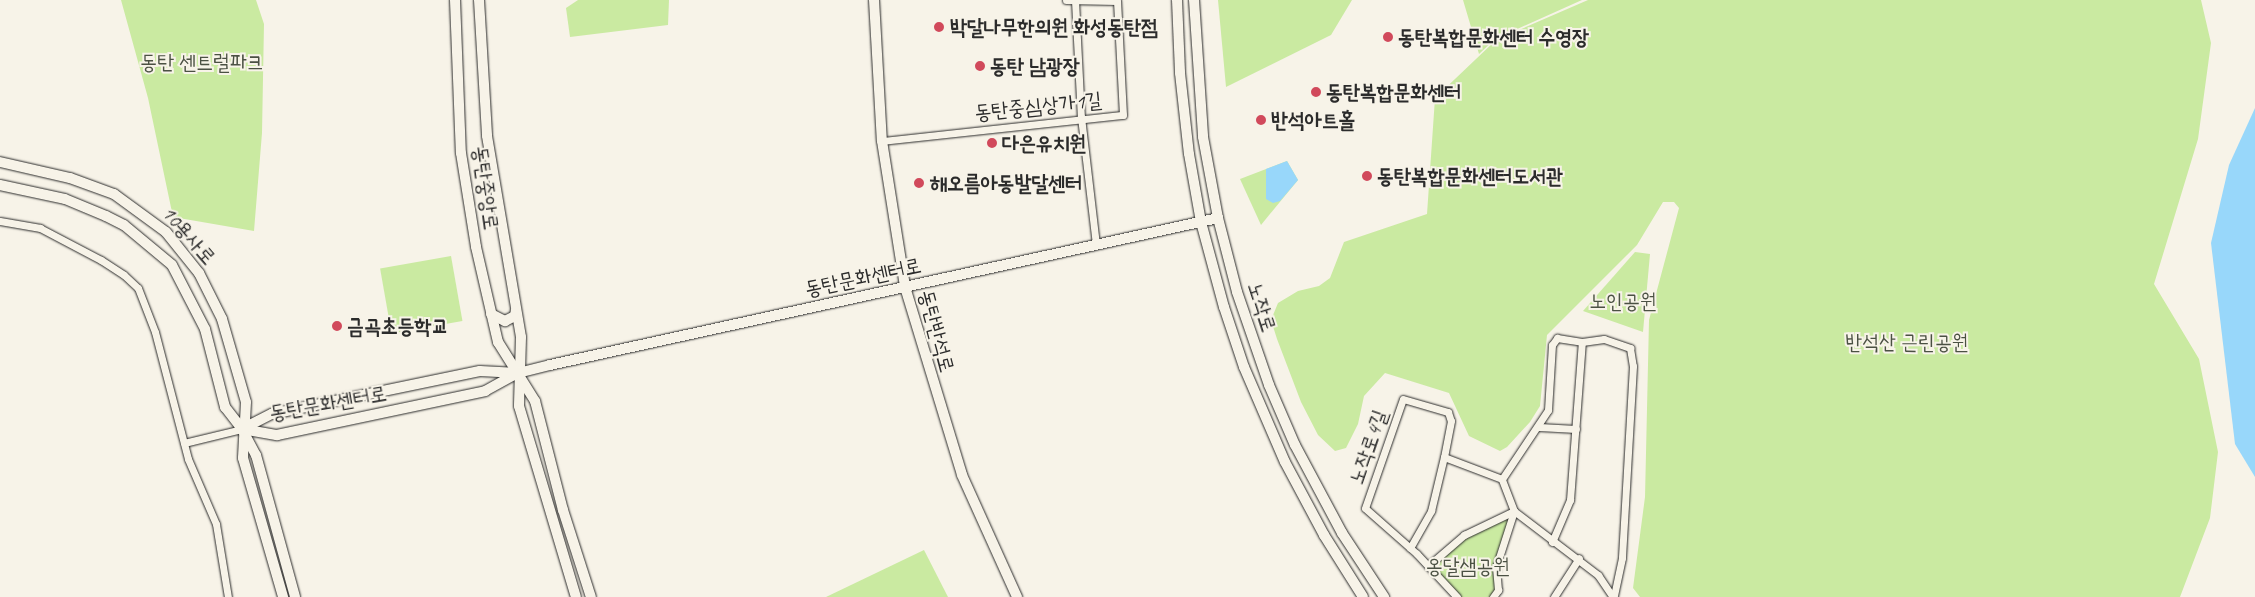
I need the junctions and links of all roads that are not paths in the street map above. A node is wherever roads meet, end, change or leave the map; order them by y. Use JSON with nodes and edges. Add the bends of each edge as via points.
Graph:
{"nodes":[{"id":1,"x":455,"y":0,"type":"edge"},
{"id":2,"x":479,"y":0,"type":"edge"},
{"id":3,"x":874,"y":0,"type":"edge"},
{"id":4,"x":1066,"y":0,"type":"edge"},
{"id":5,"x":1075,"y":0,"type":"edge"},
{"id":6,"x":1177,"y":0,"type":"edge"},
{"id":7,"x":1194,"y":0,"type":"edge"},
{"id":8,"x":1081,"y":117,"type":"junction"},
{"id":9,"x":882,"y":141,"type":"junction"},
{"id":10,"x":0,"y":162,"type":"edge"},
{"id":11,"x":1207,"y":163,"type":"junction"},
{"id":12,"x":1191,"y":166,"type":"junction"},
{"id":13,"x":0,"y":185,"type":"edge"},
{"id":14,"x":1218,"y":218,"type":"junction"},
{"id":15,"x":0,"y":221,"type":"edge"},
{"id":16,"x":1201,"y":222,"type":"junction"},
{"id":17,"x":1096,"y":245,"type":"junction"},
{"id":18,"x":1231,"y":272,"type":"junction"},
{"id":19,"x":1215,"y":276,"type":"junction"},
{"id":20,"x":905,"y":287,"type":"junction"},
{"id":21,"x":516,"y":310,"type":"junction"},
{"id":22,"x":492,"y":314,"type":"junction"},
{"id":23,"x":1582,"y":342,"type":"junction"},
{"id":24,"x":518,"y":373,"type":"junction"},
{"id":25,"x":1539,"y":427,"type":"junction"},
{"id":26,"x":242,"y":429,"type":"junction"},
{"id":27,"x":1576,"y":429,"type":"junction"},
{"id":28,"x":184,"y":442,"type":"junction"},
{"id":29,"x":1444,"y":457,"type":"junction"},
{"id":30,"x":1502,"y":479,"type":"junction"},
{"id":31,"x":1514,"y":511,"type":"junction"},
{"id":32,"x":1552,"y":542,"type":"junction"},
{"id":33,"x":1410,"y":548,"type":"junction"},
{"id":34,"x":1579,"y":558,"type":"junction"},
{"id":35,"x":1428,"y":566,"type":"junction"},
{"id":36,"x":228,"y":597,"type":"edge"},
{"id":37,"x":282,"y":597,"type":"edge"},
{"id":38,"x":295,"y":597,"type":"edge"},
{"id":39,"x":576,"y":597,"type":"edge"},
{"id":40,"x":591,"y":597,"type":"edge"},
{"id":41,"x":1016,"y":597,"type":"edge"},
{"id":42,"x":1364,"y":597,"type":"edge"},
{"id":43,"x":1384,"y":597,"type":"edge"},
{"id":44,"x":1457,"y":597,"type":"edge"},
{"id":45,"x":1493,"y":597,"type":"edge"},
{"id":46,"x":1554,"y":597,"type":"edge"},
{"id":47,"x":1614,"y":597,"type":"edge"}],
"edges":[{"from":1,"to":22,"type":"street","name":"동탄중앙로","via":[[461,153],[476,247]]},
{"from":2,"to":21,"type":"street","name":"동탄중앙로","via":[[487,136]]},
{"from":3,"to":9,"type":"street","name":"동탄반석로"},
{"from":4,"to":5,"type":"street","name":"동탄중심상가1길"},
{"from":5,"to":8,"type":"street"},
{"from":5,"to":8,"type":"street","name":"동탄중심상가1길","via":[[1117,1],[1123,115]]},
{"from":6,"to":12,"type":"street","name":"노작로","via":[[1182,100]]},
{"from":7,"to":11,"type":"street","name":"노작로","via":[[1197,82]]},
{"from":8,"to":9,"type":"street","name":"동탄중심상가1길"},
{"from":8,"to":17,"type":"street"},
{"from":9,"to":20,"type":"street","name":"동탄반석로"},
{"from":10,"to":26,"type":"street","name":"10용사로","via":[[92,184],[132,204],[166,232],[192,263],[218,309],[246,402]]},
{"from":11,"to":12,"type":"street","via":[[1201,169]]},
{"from":11,"to":14,"type":"street","name":"노작로"},
{"from":12,"to":16,"type":"street","name":"노작로"},
{"from":13,"to":26,"type":"street","name":"10용사로","via":[[86,207],[124,225],[158,251],[176,271],[193,301],[205,329],[225,407]]},
{"from":14,"to":16,"type":"street","name":"동탄문화센터로"},
{"from":14,"to":18,"type":"street","name":"노작로"},
{"from":15,"to":28,"type":"street","via":[[40,228],[101,260],[138,288],[155,332]]},
{"from":16,"to":17,"type":"street","name":"동탄문화센터로"},
{"from":16,"to":19,"type":"street","name":"노작로"},
{"from":17,"to":20,"type":"street","name":"동탄문화센터로"},
{"from":18,"to":19,"type":"street","via":[[1221,269]]},
{"from":18,"to":43,"type":"street","name":"노작로","via":[[1269,385],[1295,445],[1342,533]]},
{"from":19,"to":42,"type":"street","name":"노작로","via":[[1244,367],[1274,438],[1324,535]]},
{"from":20,"to":24,"type":"street","name":"동탄문화센터로"},
{"from":20,"to":41,"type":"street","name":"동탄반석로","via":[[962,475]]},
{"from":21,"to":22,"type":"street","via":[[515,316],[505,321]]},
{"from":21,"to":24,"type":"street","name":"동탄중앙로","via":[[521,337]]},
{"from":22,"to":24,"type":"street","name":"동탄중앙로","via":[[498,342]]},
{"from":23,"to":25,"type":"street","via":[[1557,338],[1552,345],[1548,410]]},
{"from":23,"to":27,"type":"street"},
{"from":23,"to":47,"type":"street","via":[[1604,339],[1630,348],[1633,366],[1622,558]]},
{"from":24,"to":26,"type":"street","name":"동탄문화센터로","via":[[483,370],[272,414]]},
{"from":24,"to":26,"type":"street","name":"동탄문화센터로","via":[[485,391],[286,434]]},
{"from":24,"to":39,"type":"street","name":"동탄중앙로","via":[[519,406]]},
{"from":24,"to":40,"type":"street","name":"동탄중앙로","via":[[535,401],[560,501]]},
{"from":25,"to":27,"type":"street"},
{"from":25,"to":30,"type":"street"},
{"from":26,"to":28,"type":"street"},
{"from":26,"to":37,"type":"street","name":"10용사로","via":[[243,458]]},
{"from":26,"to":38,"type":"street","name":"10용사로","via":[[256,455]]},
{"from":27,"to":32,"type":"street","via":[[1570,500]]},
{"from":28,"to":36,"type":"street","via":[[194,479],[216,524]]},
{"from":29,"to":30,"type":"street"},
{"from":29,"to":33,"type":"street","name":"노작로4길","via":[[1431,512]]},
{"from":29,"to":33,"type":"street","name":"노작로4길","via":[[1451,421],[1448,412],[1403,399],[1365,508]]},
{"from":30,"to":31,"type":"street"},
{"from":31,"to":32,"type":"street"},
{"from":31,"to":35,"type":"street","via":[[1464,535]]},
{"from":31,"to":45,"type":"street","via":[[1496,568],[1498,590]]},
{"from":32,"to":34,"type":"street"},
{"from":33,"to":35,"type":"street","name":"노작로4길"},
{"from":34,"to":46,"type":"street"},
{"from":34,"to":47,"type":"street","via":[[1598,575]]},
{"from":35,"to":44,"type":"street","name":"노작로4길"}]}
